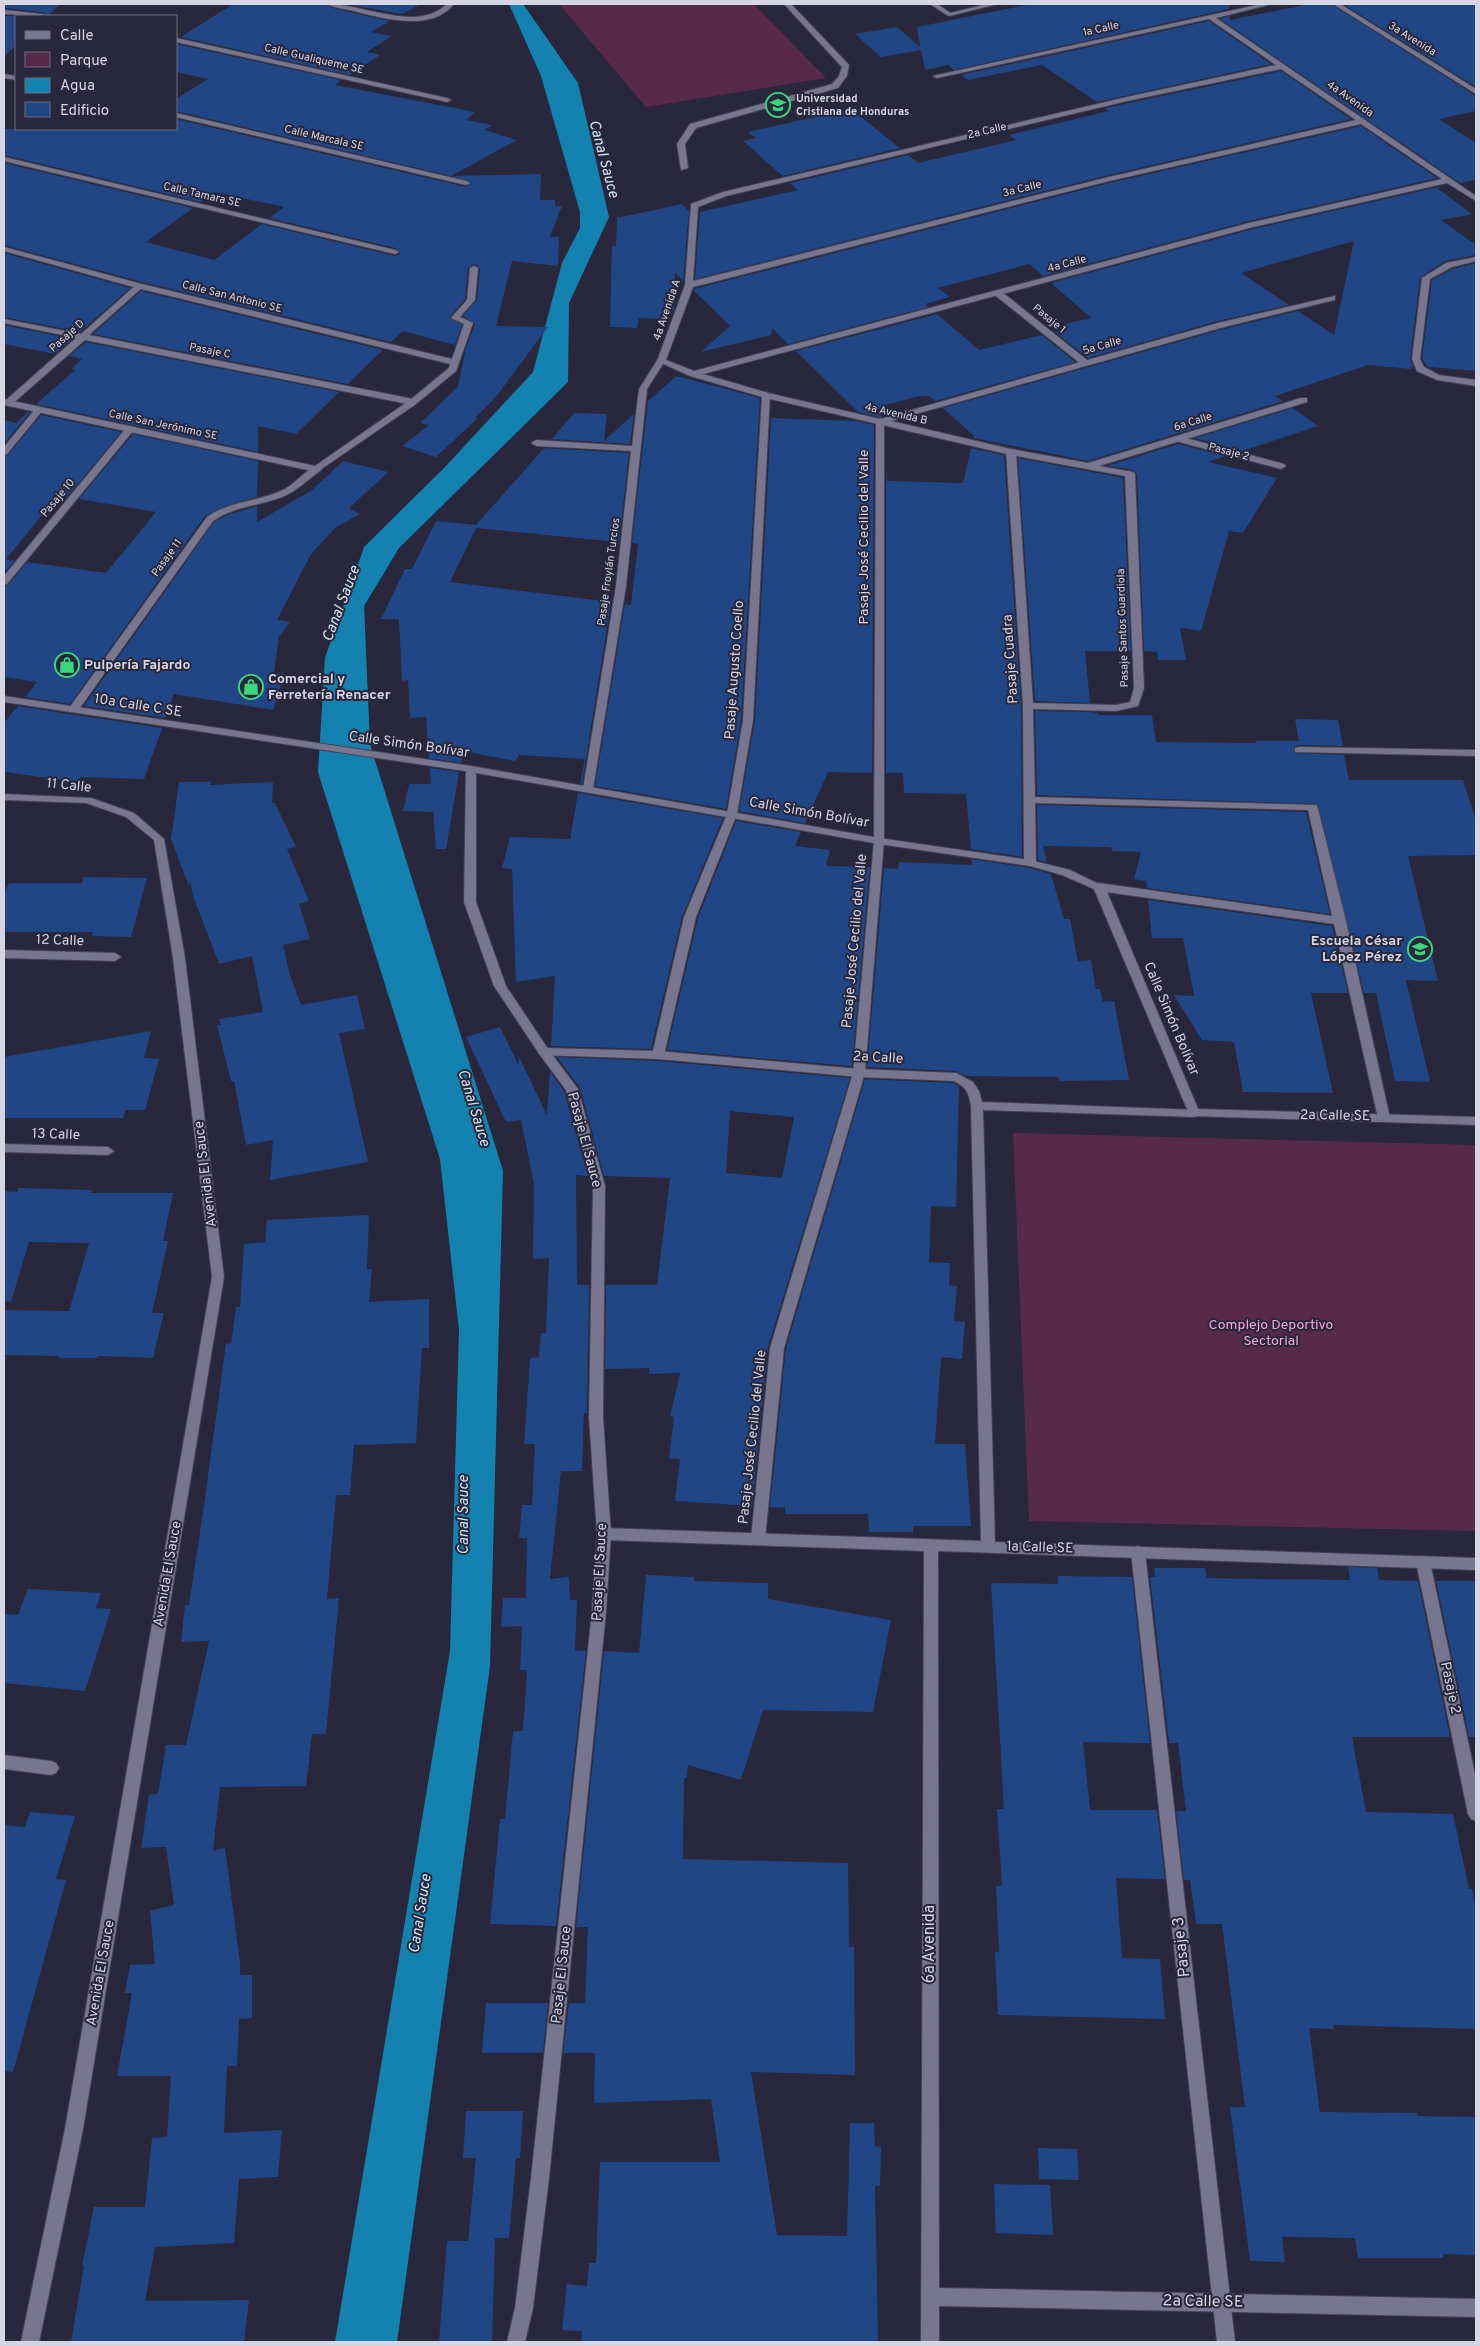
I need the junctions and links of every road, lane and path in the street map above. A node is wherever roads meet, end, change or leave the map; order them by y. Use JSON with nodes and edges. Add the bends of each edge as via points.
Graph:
{"nodes":[{"id":1,"x":331,"y":4,"type":"edge"},
{"id":2,"x":451,"y":4,"type":"edge"},
{"id":3,"x":787,"y":4,"type":"edge"},
{"id":4,"x":933,"y":4,"type":"edge"},
{"id":5,"x":995,"y":4,"type":"edge"},
{"id":6,"x":1269,"y":4,"type":"edge"},
{"id":7,"x":1336,"y":4,"type":"edge"},
{"id":8,"x":4,"y":12,"type":"edge"},
{"id":9,"x":32,"y":15,"type":"edge"},
{"id":10,"x":1210,"y":16,"type":"junction"},
{"id":11,"x":178,"y":40,"type":"edge"},
{"id":12,"x":1283,"y":66,"type":"junction"},
{"id":13,"x":937,"y":76,"type":"dead end"},
{"id":14,"x":1476,"y":92,"type":"edge"},
{"id":15,"x":447,"y":100,"type":"dead end"},
{"id":16,"x":178,"y":115,"type":"edge"},
{"id":17,"x":1363,"y":122,"type":"junction"},
{"id":18,"x":4,"y":160,"type":"edge"},
{"id":19,"x":684,"y":168,"type":"dead end"},
{"id":20,"x":1448,"y":180,"type":"junction"},
{"id":21,"x":466,"y":182,"type":"dead end"},
{"id":22,"x":1475,"y":198,"type":"edge"},
{"id":23,"x":694,"y":206,"type":"joint"},
{"id":24,"x":4,"y":249,"type":"edge"},
{"id":25,"x":396,"y":252,"type":"dead end"},
{"id":26,"x":1476,"y":259,"type":"edge"},
{"id":27,"x":474,"y":268,"type":"dead end"},
{"id":28,"x":689,"y":285,"type":"junction"},
{"id":29,"x":140,"y":286,"type":"junction"},
{"id":30,"x":999,"y":294,"type":"junction"},
{"id":31,"x":1332,"y":298,"type":"dead end"},
{"id":32,"x":4,"y":321,"type":"edge"},
{"id":33,"x":81,"y":338,"type":"junction"},
{"id":34,"x":661,"y":361,"type":"junction"},
{"id":35,"x":1084,"y":362,"type":"junction"},
{"id":36,"x":456,"y":363,"type":"junction"},
{"id":37,"x":693,"y":374,"type":"junction"},
{"id":38,"x":1476,"y":383,"type":"edge"},
{"id":39,"x":766,"y":395,"type":"junction"},
{"id":40,"x":1304,"y":400,"type":"dead end"},
{"id":41,"x":6,"y":402,"type":"edge"},
{"id":42,"x":413,"y":402,"type":"junction"},
{"id":43,"x":39,"y":410,"type":"junction"},
{"id":44,"x":880,"y":421,"type":"junction"},
{"id":45,"x":130,"y":429,"type":"junction"},
{"id":46,"x":1178,"y":439,"type":"junction"},
{"id":47,"x":536,"y":443,"type":"dead end"},
{"id":48,"x":637,"y":449,"type":"junction"},
{"id":49,"x":4,"y":452,"type":"edge"},
{"id":50,"x":1011,"y":452,"type":"junction"},
{"id":51,"x":1089,"y":466,"type":"junction"},
{"id":52,"x":1281,"y":466,"type":"dead end"},
{"id":53,"x":317,"y":468,"type":"junction"},
{"id":54,"x":1130,"y":474,"type":"joint"},
{"id":55,"x":4,"y":582,"type":"edge"},
{"id":56,"x":4,"y":699,"type":"edge"},
{"id":57,"x":1028,"y":706,"type":"junction"},
{"id":58,"x":73,"y":710,"type":"junction"},
{"id":59,"x":268,"y":740,"type":"joint"},
{"id":60,"x":1299,"y":750,"type":"dead end"},
{"id":61,"x":1476,"y":752,"type":"edge"},
{"id":62,"x":471,"y":769,"type":"junction"},
{"id":63,"x":588,"y":789,"type":"junction"},
{"id":64,"x":4,"y":796,"type":"edge"},
{"id":65,"x":1029,"y":800,"type":"junction"},
{"id":66,"x":732,"y":814,"type":"junction"},
{"id":67,"x":130,"y":815,"type":"joint"},
{"id":68,"x":879,"y":841,"type":"junction"},
{"id":69,"x":1030,"y":863,"type":"junction"},
{"id":70,"x":1099,"y":887,"type":"junction"},
{"id":71,"x":1340,"y":921,"type":"junction"},
{"id":72,"x":4,"y":954,"type":"edge"},
{"id":73,"x":114,"y":957,"type":"dead end"},
{"id":74,"x":544,"y":1052,"type":"junction"},
{"id":75,"x":658,"y":1055,"type":"junction"},
{"id":76,"x":859,"y":1073,"type":"junction"},
{"id":77,"x":977,"y":1106,"type":"junction"},
{"id":78,"x":1194,"y":1113,"type":"junction"},
{"id":79,"x":1384,"y":1118,"type":"junction"},
{"id":80,"x":1476,"y":1121,"type":"edge"},
{"id":81,"x":4,"y":1148,"type":"edge"},
{"id":82,"x":108,"y":1151,"type":"dead end"},
{"id":83,"x":604,"y":1534,"type":"junction"},
{"id":84,"x":758,"y":1540,"type":"junction"},
{"id":85,"x":931,"y":1545,"type":"junction"},
{"id":86,"x":988,"y":1546,"type":"junction"},
{"id":87,"x":1138,"y":1552,"type":"junction"},
{"id":88,"x":1423,"y":1562,"type":"junction"},
{"id":89,"x":1476,"y":1564,"type":"edge"},
{"id":90,"x":4,"y":1762,"type":"edge"},
{"id":91,"x":51,"y":1768,"type":"dead end"},
{"id":92,"x":1476,"y":1814,"type":"edge"},
{"id":93,"x":929,"y":2297,"type":"junction"},
{"id":94,"x":1222,"y":2302,"type":"junction"},
{"id":95,"x":1476,"y":2308,"type":"edge"},
{"id":96,"x":30,"y":2342,"type":"edge"},
{"id":97,"x":516,"y":2342,"type":"edge"},
{"id":98,"x":930,"y":2342,"type":"edge"},
{"id":99,"x":1226,"y":2342,"type":"edge"}],
"edges":[{"from":1,"to":2,"type":"street","via":[[401,18],[432,17],[447,10]]},
{"from":3,"to":19,"type":"street","via":[[846,67],[843,76],[836,86],[693,126],[681,144]]},
{"from":4,"to":5,"type":"street","via":[[949,14]]},
{"from":6,"to":10,"type":"street","name":"1a Calle"},
{"from":7,"to":14,"type":"street","name":"3a Avenida"},
{"from":8,"to":9,"type":"street"},
{"from":10,"to":12,"type":"street","name":"4a Avenida"},
{"from":10,"to":13,"type":"street","name":"1a Calle"},
{"from":11,"to":15,"type":"street","name":"Calle Gualiqueme SE"},
{"from":12,"to":17,"type":"street","name":"4a Avenida"},
{"from":12,"to":23,"type":"street","name":"2a Calle","via":[[732,191]]},
{"from":16,"to":21,"type":"street","name":"Calle Marcala SE"},
{"from":17,"to":20,"type":"street","name":"4a Avenida"},
{"from":17,"to":28,"type":"street","name":"3a Calle","via":[[1179,162]]},
{"from":18,"to":25,"type":"street","name":"Calle Tamara SE"},
{"from":20,"to":22,"type":"street","name":"4a Avenida"},
{"from":20,"to":30,"type":"street","name":"4a Calle","via":[[1252,225]]},
{"from":23,"to":28,"type":"street","name":"4a Avenida A"},
{"from":24,"to":29,"type":"street","name":"Calle San Antonio SE"},
{"from":26,"to":38,"type":"street","via":[[1449,265],[1426,278],[1416,359],[1420,369],[1437,377]]},
{"from":27,"to":36,"type":"street","via":[[471,300],[454,318],[469,323]]},
{"from":28,"to":34,"type":"street","name":"4a Avenida A"},
{"from":29,"to":33,"type":"street","name":"Pasaje D"},
{"from":29,"to":36,"type":"street","name":"Calle San Antonio SE"},
{"from":30,"to":35,"type":"street","name":"Pasaje 1"},
{"from":30,"to":37,"type":"street","name":"4a Calle"},
{"from":31,"to":35,"type":"street","name":"5a Calle","via":[[1220,324]]},
{"from":32,"to":33,"type":"street","name":"Pasaje C"},
{"from":33,"to":41,"type":"street","name":"Pasaje D"},
{"from":33,"to":42,"type":"street","name":"Pasaje C"},
{"from":34,"to":37,"type":"street","name":"4a Avenida B"},
{"from":34,"to":48,"type":"street","name":"Pasaje Froylán Turcios","via":[[643,389]]},
{"from":35,"to":44,"type":"street","name":"5a Calle"},
{"from":36,"to":42,"type":"street","name":"Pasaje 11"},
{"from":37,"to":39,"type":"street","name":"4a Avenida B"},
{"from":39,"to":44,"type":"street","name":"4a Avenida B"},
{"from":39,"to":66,"type":"street","name":"Pasaje Augusto Coello","via":[[748,720]]},
{"from":40,"to":46,"type":"street","name":"6a Calle"},
{"from":41,"to":43,"type":"street","name":"Calle San Jerónimo SE"},
{"from":42,"to":53,"type":"street","name":"Pasaje 11"},
{"from":43,"to":45,"type":"street","name":"Calle San Jerónimo SE"},
{"from":43,"to":49,"type":"street"},
{"from":44,"to":50,"type":"street","name":"4a Avenida B"},
{"from":44,"to":68,"type":"street","name":"Pasaje José Cecilio del Valle"},
{"from":45,"to":53,"type":"street","name":"Calle San Jerónimo SE"},
{"from":45,"to":55,"type":"street","name":"Pasaje 10"},
{"from":46,"to":51,"type":"street","name":"6a Calle"},
{"from":46,"to":52,"type":"street","name":"Pasaje 2"},
{"from":47,"to":48,"type":"street"},
{"from":48,"to":63,"type":"street","name":"Pasaje Froylán Turcios","via":[[621,586]]},
{"from":50,"to":51,"type":"street","name":"4a Avenida B"},
{"from":50,"to":57,"type":"street","name":"Pasaje Cuadra"},
{"from":51,"to":54,"type":"street","name":"4a Avenida B"},
{"from":53,"to":58,"type":"street","name":"Pasaje 11","via":[[290,490],[222,509],[210,519]]},
{"from":54,"to":57,"type":"street","name":"Pasaje Santos Guardiola","via":[[1139,688],[1134,704],[1116,708]]},
{"from":56,"to":58,"type":"street","name":"10a Calle C SE"},
{"from":57,"to":65,"type":"street","name":"Pasaje Cuadra"},
{"from":58,"to":59,"type":"street","name":"10a Calle C SE"},
{"from":59,"to":62,"type":"street","name":"Calle Simón Bolívar"},
{"from":60,"to":61,"type":"street"},
{"from":62,"to":63,"type":"street","name":"Calle Simón Bolívar"},
{"from":62,"to":74,"type":"street","name":"Pasaje El Sauce","via":[[470,902],[500,986]]},
{"from":63,"to":66,"type":"street","name":"Calle Simón Bolívar"},
{"from":64,"to":67,"type":"street","name":"11 Calle","via":[[87,800]]},
{"from":65,"to":69,"type":"street","name":"Pasaje Cuadra"},
{"from":65,"to":71,"type":"street","via":[[1313,807]]},
{"from":66,"to":68,"type":"street","name":"Calle Simón Bolívar"},
{"from":66,"to":75,"type":"street","name":"Pasaje Augusto Coello","via":[[690,917]]},
{"from":67,"to":96,"type":"street","name":"Avenida El Sauce","via":[[159,839],[179,958],[218,1277],[76,2119]]},
{"from":68,"to":69,"type":"street","name":"Calle Simón Bolívar"},
{"from":68,"to":76,"type":"street","name":"Pasaje José Cecilio del Valle"},
{"from":69,"to":70,"type":"street","name":"Calle Simón Bolívar","via":[[1066,872]]},
{"from":70,"to":71,"type":"street"},
{"from":70,"to":78,"type":"street","name":"Calle Simón Bolívar"},
{"from":71,"to":79,"type":"street"},
{"from":72,"to":73,"type":"street","name":"12 Calle"},
{"from":74,"to":75,"type":"street","name":"2a Calle"},
{"from":74,"to":83,"type":"street","name":"Pasaje El Sauce","via":[[572,1089],[599,1186],[596,1417]]},
{"from":75,"to":76,"type":"street","name":"2a Calle"},
{"from":76,"to":77,"type":"street","name":"2a Calle","via":[[956,1077],[969,1083],[975,1092]]},
{"from":76,"to":84,"type":"street","name":"Pasaje José Cecilio del Valle","via":[[777,1348]]},
{"from":77,"to":78,"type":"street"},
{"from":77,"to":86,"type":"street","name":"2a Calle"},
{"from":78,"to":79,"type":"street","name":"2a Calle SE"},
{"from":79,"to":80,"type":"street","name":"2a Calle SE"},
{"from":81,"to":82,"type":"street","name":"13 Calle"},
{"from":83,"to":84,"type":"street","name":"1a Calle SE"},
{"from":83,"to":97,"type":"street","name":"Pasaje El Sauce","via":[[560,1994],[524,2308]]},
{"from":84,"to":85,"type":"street","name":"1a Calle SE"},
{"from":85,"to":86,"type":"street","name":"1a Calle SE"},
{"from":85,"to":93,"type":"street","name":"6a Avenida"},
{"from":86,"to":87,"type":"street","name":"1a Calle SE"},
{"from":87,"to":88,"type":"street","name":"1a Calle SE"},
{"from":87,"to":94,"type":"street","name":"Pasaje 3"},
{"from":88,"to":89,"type":"street","name":"1a Calle SE"},
{"from":88,"to":92,"type":"street","name":"Pasaje 2"},
{"from":90,"to":91,"type":"street"},
{"from":93,"to":94,"type":"street","name":"2a Calle SE"},
{"from":93,"to":98,"type":"street","name":"6a Avenida"},
{"from":94,"to":95,"type":"street","name":"2a Calle SE"},
{"from":94,"to":99,"type":"street","name":"Pasaje 3"}]}
